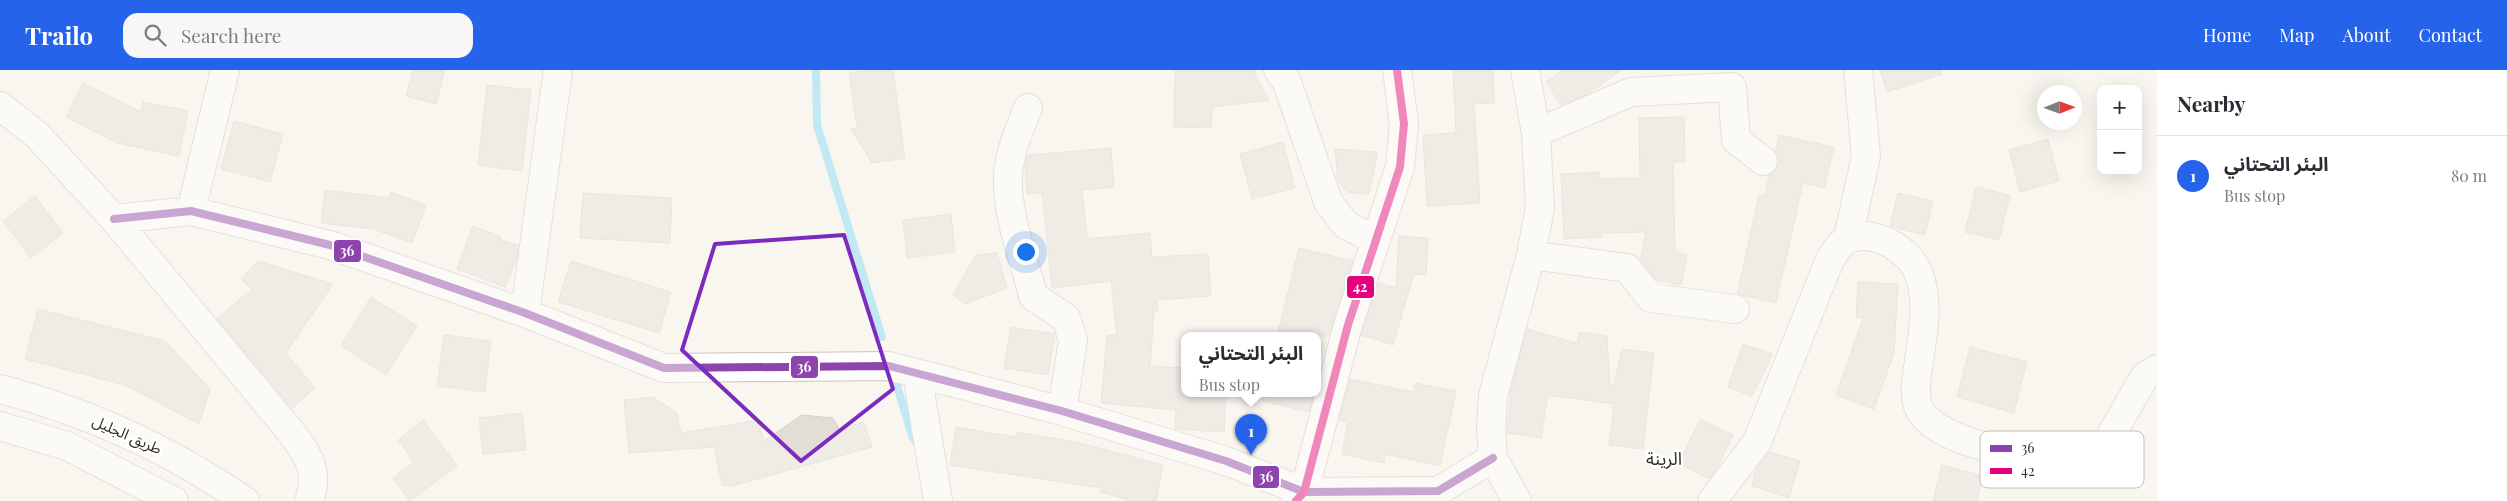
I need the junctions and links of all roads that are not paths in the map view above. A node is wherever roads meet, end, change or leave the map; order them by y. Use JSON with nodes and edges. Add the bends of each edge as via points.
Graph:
{"nodes":[{"id":1,"x":225,"y":70,"type":"edge"},
{"id":2,"x":558,"y":70,"type":"edge"},
{"id":3,"x":1278,"y":70,"type":"edge"},
{"id":4,"x":1397,"y":70,"type":"edge"},
{"id":5,"x":1525,"y":70,"type":"edge"},
{"id":6,"x":1858,"y":70,"type":"edge"},
{"id":7,"x":0,"y":106,"type":"edge"},
{"id":8,"x":1028,"y":108,"type":"dead end"},
{"id":9,"x":1536,"y":133,"type":"junction"},
{"id":10,"x":1763,"y":161,"type":"dead end"},
{"id":11,"x":191,"y":211,"type":"junction"},
{"id":12,"x":114,"y":219,"type":"junction"},
{"id":13,"x":1848,"y":239,"type":"junction"},
{"id":14,"x":1376,"y":240,"type":"junction"},
{"id":15,"x":1531,"y":255,"type":"junction"},
{"id":16,"x":1735,"y":309,"type":"dead end"},
{"id":17,"x":525,"y":313,"type":"junction"},
{"id":18,"x":2157,"y":369,"type":"edge"},
{"id":19,"x":917,"y":373,"type":"junction"},
{"id":20,"x":0,"y":390,"type":"edge"},
{"id":21,"x":1062,"y":411,"type":"junction"},
{"id":22,"x":0,"y":426,"type":"edge"},
{"id":23,"x":2113,"y":431,"type":"edge"},
{"id":24,"x":1980,"y":444,"type":"edge"},
{"id":25,"x":1494,"y":458,"type":"junction"},
{"id":26,"x":1300,"y":497,"type":"edge"},
{"id":27,"x":174,"y":501,"type":"edge"},
{"id":28,"x":246,"y":501,"type":"edge"},
{"id":29,"x":309,"y":501,"type":"edge"},
{"id":30,"x":938,"y":501,"type":"edge"},
{"id":31,"x":1517,"y":501,"type":"edge"},
{"id":32,"x":1712,"y":501,"type":"edge"}],
"edges":[{"from":1,"to":11,"type":"street"},
{"from":2,"to":17,"type":"street"},
{"from":3,"to":14,"type":"street","via":[[1287,82],[1328,202],[1346,225]]},
{"from":4,"to":14,"type":"street","via":[[1404,124],[1400,166]]},
{"from":5,"to":9,"type":"street"},
{"from":6,"to":13,"type":"street","via":[[1866,156]]},
{"from":7,"to":12,"type":"street","via":[[37,135]]},
{"from":8,"to":21,"type":"street","via":[[1019,129],[1008,174],[1012,214],[1032,296],[1066,318],[1073,340]]},
{"from":9,"to":10,"type":"street","via":[[1631,92],[1732,88],[1736,140]]},
{"from":9,"to":15,"type":"street","via":[[1540,208]]},
{"from":11,"to":12,"type":"street"},
{"from":11,"to":17,"type":"street","via":[[330,245]]},
{"from":12,"to":29,"type":"street","via":[[311,460],[313,491]]},
{"from":13,"to":24,"type":"street","via":[[1877,238],[1911,259],[1919,274],[1925,299],[1917,404],[1931,423],[1956,437]]},
{"from":13,"to":32,"type":"street","via":[[1829,262],[1757,442]]},
{"from":14,"to":26,"type":"street","via":[[1348,325]]},
{"from":15,"to":16,"type":"street","via":[[1628,268],[1651,298]]},
{"from":15,"to":25,"type":"street","via":[[1493,396],[1491,429]]},
{"from":17,"to":19,"type":"street","via":[[664,368],[889,366]]},
{"from":18,"to":23,"type":"street","via":[[2145,376]]},
{"from":19,"to":21,"type":"street"},
{"from":19,"to":30,"type":"street"},
{"from":20,"to":28,"type":"street","name":"طريق الجليل","via":[[80,414],[144,440]]},
{"from":21,"to":26,"type":"street","via":[[1226,461]]},
{"from":22,"to":27,"type":"street","via":[[67,446]]},
{"from":25,"to":26,"type":"street","via":[[1438,491]]},
{"from":25,"to":31,"type":"street"}]}
